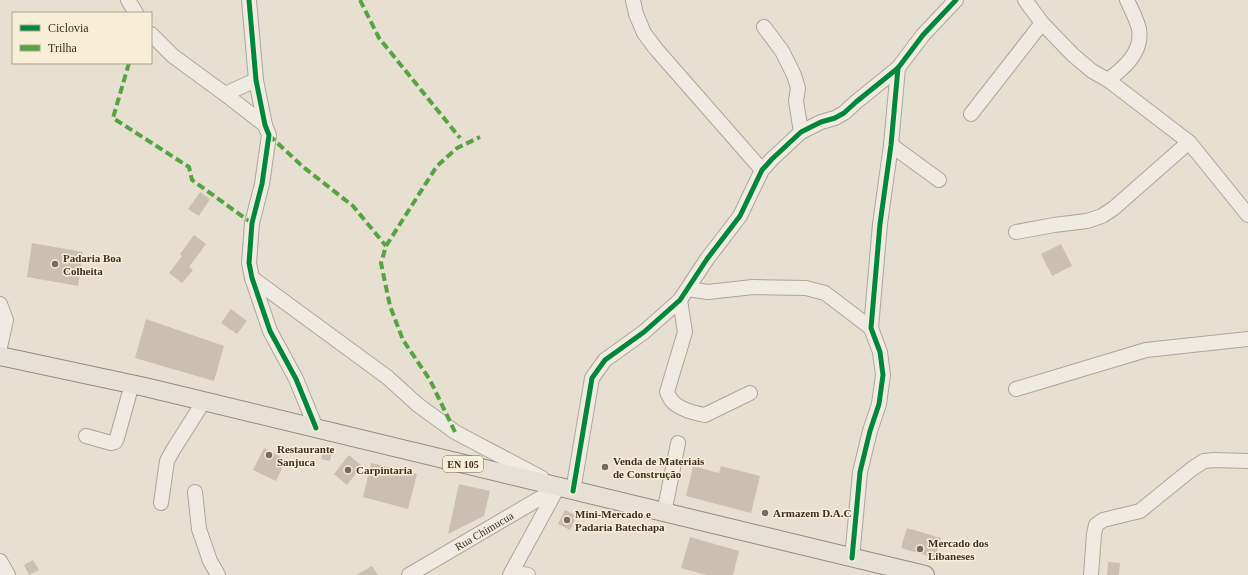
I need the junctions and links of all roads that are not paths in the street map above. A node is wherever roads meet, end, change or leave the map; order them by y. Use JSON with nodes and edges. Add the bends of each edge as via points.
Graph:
{"nodes":[{"id":1,"x":128,"y":0,"type":"edge"},
{"id":2,"x":249,"y":0,"type":"edge"},
{"id":3,"x":633,"y":0,"type":"edge"},
{"id":4,"x":956,"y":0,"type":"edge"},
{"id":5,"x":1025,"y":0,"type":"edge"},
{"id":6,"x":1127,"y":0,"type":"edge"},
{"id":7,"x":135,"y":12,"type":"edge"},
{"id":8,"x":1042,"y":23,"type":"junction"},
{"id":9,"x":764,"y":27,"type":"dead end"},
{"id":10,"x":152,"y":35,"type":"edge"},
{"id":11,"x":898,"y":68,"type":"junction"},
{"id":12,"x":256,"y":80,"type":"junction"},
{"id":13,"x":1108,"y":80,"type":"junction"},
{"id":14,"x":225,"y":94,"type":"junction"},
{"id":15,"x":971,"y":114,"type":"dead end"},
{"id":16,"x":265,"y":125,"type":"junction"},
{"id":17,"x":801,"y":132,"type":"junction"},
{"id":18,"x":1189,"y":142,"type":"junction"},
{"id":19,"x":891,"y":145,"type":"junction"},
{"id":20,"x":762,"y":170,"type":"junction"},
{"id":21,"x":939,"y":180,"type":"dead end"},
{"id":22,"x":1248,"y":215,"type":"edge"},
{"id":23,"x":1016,"y":232,"type":"dead end"},
{"id":24,"x":252,"y":278,"type":"junction"},
{"id":25,"x":684,"y":295,"type":"junction"},
{"id":26,"x":0,"y":304,"type":"edge"},
{"id":27,"x":871,"y":328,"type":"junction"},
{"id":28,"x":1248,"y":339,"type":"edge"},
{"id":29,"x":0,"y":347,"type":"edge"},
{"id":30,"x":0,"y":356,"type":"edge"},
{"id":31,"x":132,"y":384,"type":"junction"},
{"id":32,"x":1016,"y":389,"type":"dead end"},
{"id":33,"x":750,"y":393,"type":"dead end"},
{"id":34,"x":204,"y":401,"type":"junction"},
{"id":35,"x":316,"y":428,"type":"junction"},
{"id":36,"x":86,"y":436,"type":"dead end"},
{"id":37,"x":678,"y":443,"type":"dead end"},
{"id":38,"x":1248,"y":461,"type":"edge"},
{"id":39,"x":566,"y":489,"type":"junction"},
{"id":40,"x":195,"y":492,"type":"dead end"},
{"id":41,"x":161,"y":503,"type":"dead end"},
{"id":42,"x":664,"y":512,"type":"junction"},
{"id":43,"x":852,"y":558,"type":"junction"},
{"id":44,"x":0,"y":561,"type":"edge"},
{"id":45,"x":511,"y":573,"type":"edge"},
{"id":46,"x":8,"y":575,"type":"edge"},
{"id":47,"x":218,"y":575,"type":"edge"},
{"id":48,"x":409,"y":575,"type":"edge"},
{"id":49,"x":528,"y":575,"type":"edge"},
{"id":50,"x":925,"y":575,"type":"edge"},
{"id":51,"x":1091,"y":575,"type":"edge"}],
"edges":[{"from":1,"to":7,"type":"street"},
{"from":2,"to":12,"type":"street"},
{"from":3,"to":20,"type":"street","via":[[644,33],[656,49]]},
{"from":4,"to":11,"type":"street","via":[[923,35]]},
{"from":5,"to":8,"type":"street"},
{"from":6,"to":13,"type":"street","via":[[1139,29],[1140,40],[1136,52],[1124,68]]},
{"from":8,"to":13,"type":"street","via":[[1073,55]]},
{"from":8,"to":15,"type":"street"},
{"from":9,"to":17,"type":"street","via":[[782,51],[794,75],[798,88],[796,101]]},
{"from":10,"to":14,"type":"street","via":[[173,56]]},
{"from":11,"to":17,"type":"street","via":[[844,114]]},
{"from":11,"to":19,"type":"street"},
{"from":12,"to":14,"type":"street"},
{"from":12,"to":16,"type":"street"},
{"from":13,"to":18,"type":"street"},
{"from":14,"to":16,"type":"street"},
{"from":16,"to":24,"type":"street","via":[[269,135],[262,184],[252,223],[249,263]]},
{"from":17,"to":20,"type":"street"},
{"from":18,"to":22,"type":"street"},
{"from":18,"to":23,"type":"street","via":[[1102,216],[1087,221]]},
{"from":19,"to":21,"type":"street"},
{"from":19,"to":27,"type":"street","via":[[880,224]]},
{"from":20,"to":25,"type":"street","via":[[740,216],[707,259]]},
{"from":24,"to":35,"type":"street","via":[[270,331],[296,379]]},
{"from":24,"to":39,"type":"street","via":[[386,377],[455,432]]},
{"from":25,"to":27,"type":"street","via":[[753,287],[806,288],[825,293]]},
{"from":25,"to":33,"type":"street","via":[[685,332],[667,392],[671,400],[679,406],[705,415]]},
{"from":25,"to":39,"type":"street","via":[[644,332],[605,360],[592,378]]},
{"from":26,"to":29,"type":"street","via":[[6,320]]},
{"from":27,"to":43,"type":"street","via":[[880,352],[883,375],[879,404],[860,472]]},
{"from":28,"to":32,"type":"street","via":[[1146,350]]},
{"from":30,"to":31,"type":"main road","number":"EN 105"},
{"from":31,"to":34,"type":"main road","number":"EN 105"},
{"from":31,"to":36,"type":"street","via":[[115,442]]},
{"from":34,"to":35,"type":"main road","number":"EN 105"},
{"from":34,"to":41,"type":"street","via":[[167,461]]},
{"from":35,"to":39,"type":"main road","number":"EN 105"},
{"from":37,"to":42,"type":"street"},
{"from":38,"to":51,"type":"street","via":[[1204,461],[1140,511],[1102,520],[1096,525],[1094,534]]},
{"from":39,"to":42,"type":"main road","number":"EN 105"},
{"from":39,"to":45,"type":"street"},
{"from":39,"to":48,"type":"street","name":"Rua Chimucua"},
{"from":40,"to":47,"type":"street","via":[[198,529],[210,562]]},
{"from":42,"to":43,"type":"main road","number":"EN 105"},
{"from":43,"to":50,"type":"main road","number":"EN 105"},
{"from":44,"to":46,"type":"street"},
{"from":45,"to":49,"type":"street"}]}
